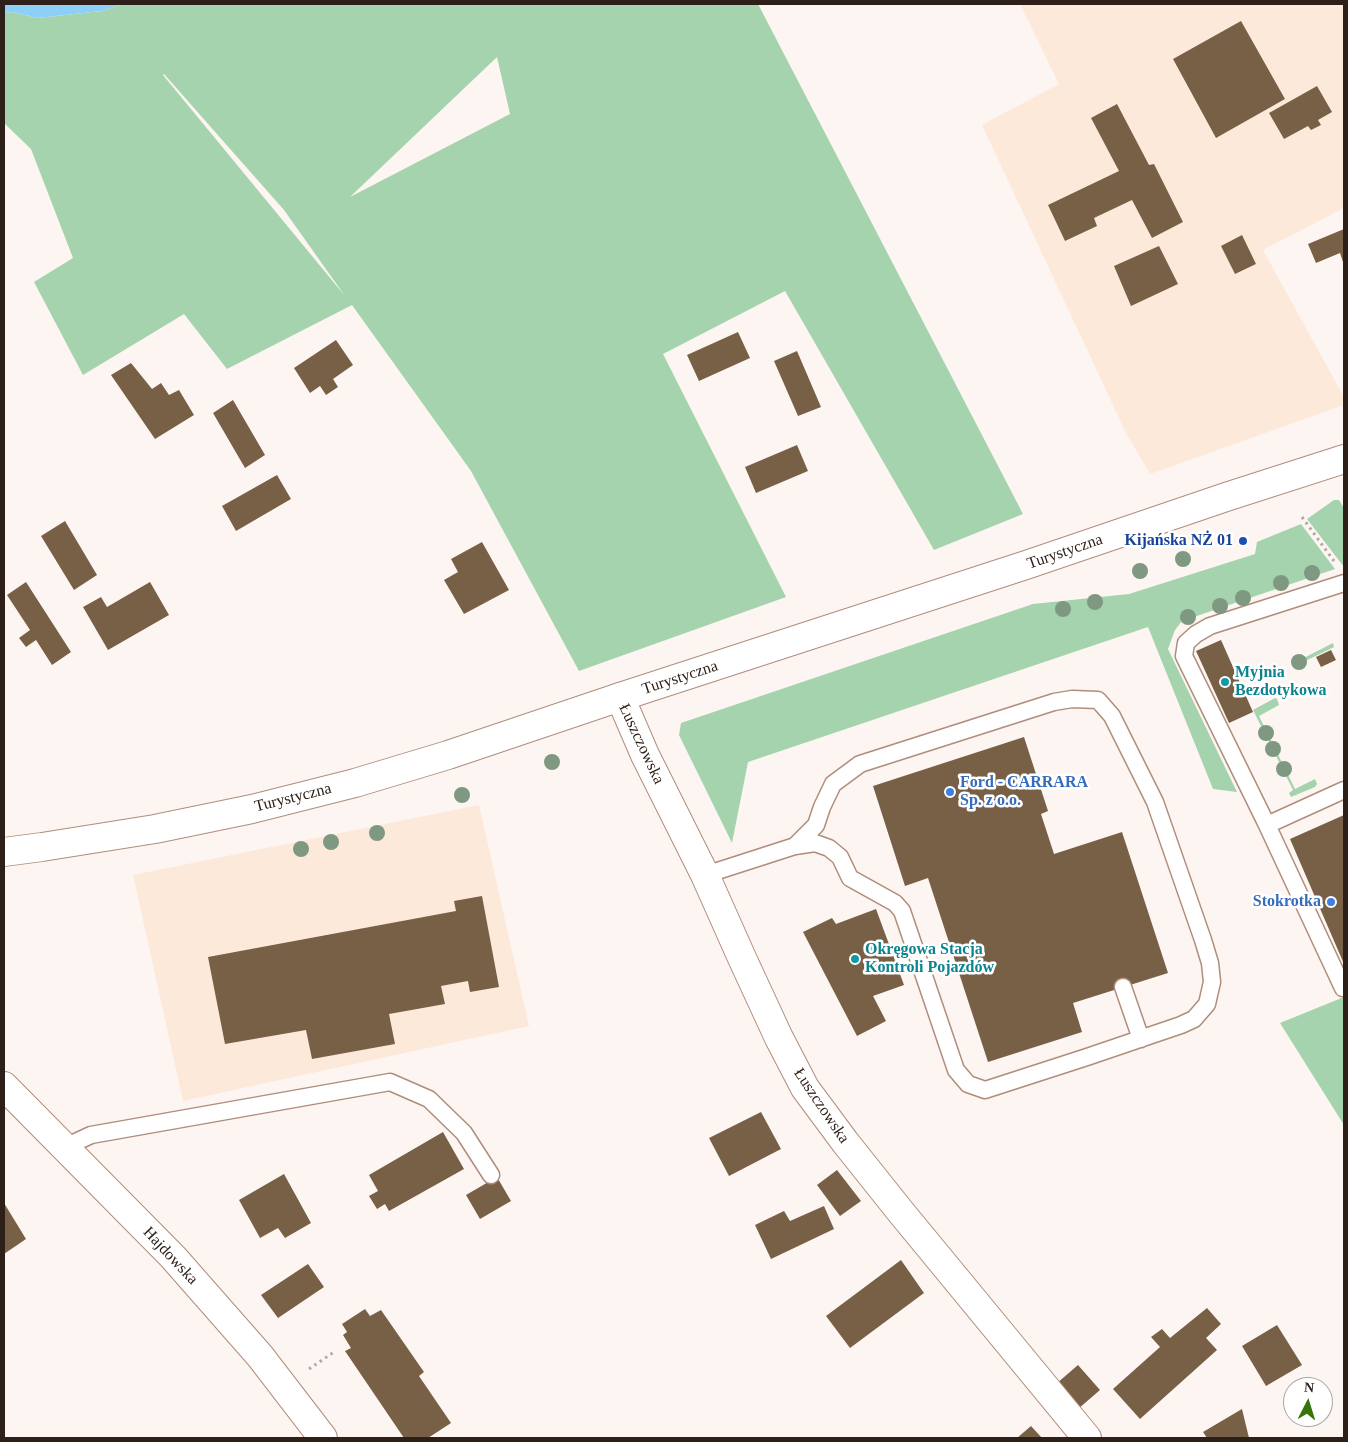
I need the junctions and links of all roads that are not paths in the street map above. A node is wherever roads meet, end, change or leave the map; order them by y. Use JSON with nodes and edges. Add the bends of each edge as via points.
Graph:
{"nodes":[{"id":1,"x":1344,"y":459,"type":"edge"},
{"id":2,"x":1342,"y":575,"type":"edge"},
{"id":3,"x":620,"y":697,"type":"junction"},
{"id":4,"x":1344,"y":790,"type":"edge"},
{"id":5,"x":1267,"y":825,"type":"junction"},
{"id":6,"x":795,"y":846,"type":"junction"},
{"id":7,"x":4,"y":852,"type":"edge"},
{"id":8,"x":705,"y":874,"type":"junction"},
{"id":9,"x":1123,"y":987,"type":"dead end"},
{"id":10,"x":1344,"y":988,"type":"edge"},
{"id":11,"x":1142,"y":1039,"type":"junction"},
{"id":12,"x":4,"y":1086,"type":"edge"},
{"id":13,"x":65,"y":1148,"type":"junction"},
{"id":14,"x":491,"y":1175,"type":"dead end"},
{"id":15,"x":323,"y":1438,"type":"edge"},
{"id":16,"x":1087,"y":1438,"type":"edge"}],
"edges":[{"from":1,"to":3,"type":"main road","name":"Turystyczna"},
{"from":2,"to":5,"type":"lane","via":[[1210,626],[1186,643],[1184,656]]},
{"from":3,"to":7,"type":"main road","name":"Turystyczna","via":[[448,755],[252,809],[155,829]]},
{"from":3,"to":8,"type":"main road","name":"Łuszczowska","via":[[645,755]]},
{"from":4,"to":5,"type":"lane"},
{"from":5,"to":10,"type":"lane"},
{"from":6,"to":8,"type":"lane"},
{"from":6,"to":11,"type":"lane","via":[[815,843],[829,848],[840,856],[850,878],[902,911],[956,1070],[968,1084],[985,1090]]},
{"from":6,"to":11,"type":"lane","via":[[816,825],[833,784],[860,764],[1054,702],[1098,700],[1112,716],[1155,802],[1210,963],[1212,982],[1207,1004],[1194,1019]]},
{"from":8,"to":16,"type":"main road","name":"Łuszczowska","via":[[779,1038],[806,1088],[900,1211]]},
{"from":9,"to":11,"type":"lane"},
{"from":12,"to":13,"type":"main road","name":"Hajdowska"},
{"from":13,"to":14,"type":"lane","via":[[91,1134],[390,1082],[429,1099],[464,1133]]},
{"from":13,"to":15,"type":"main road","name":"Hajdowska","via":[[180,1264],[260,1356]]}]}
